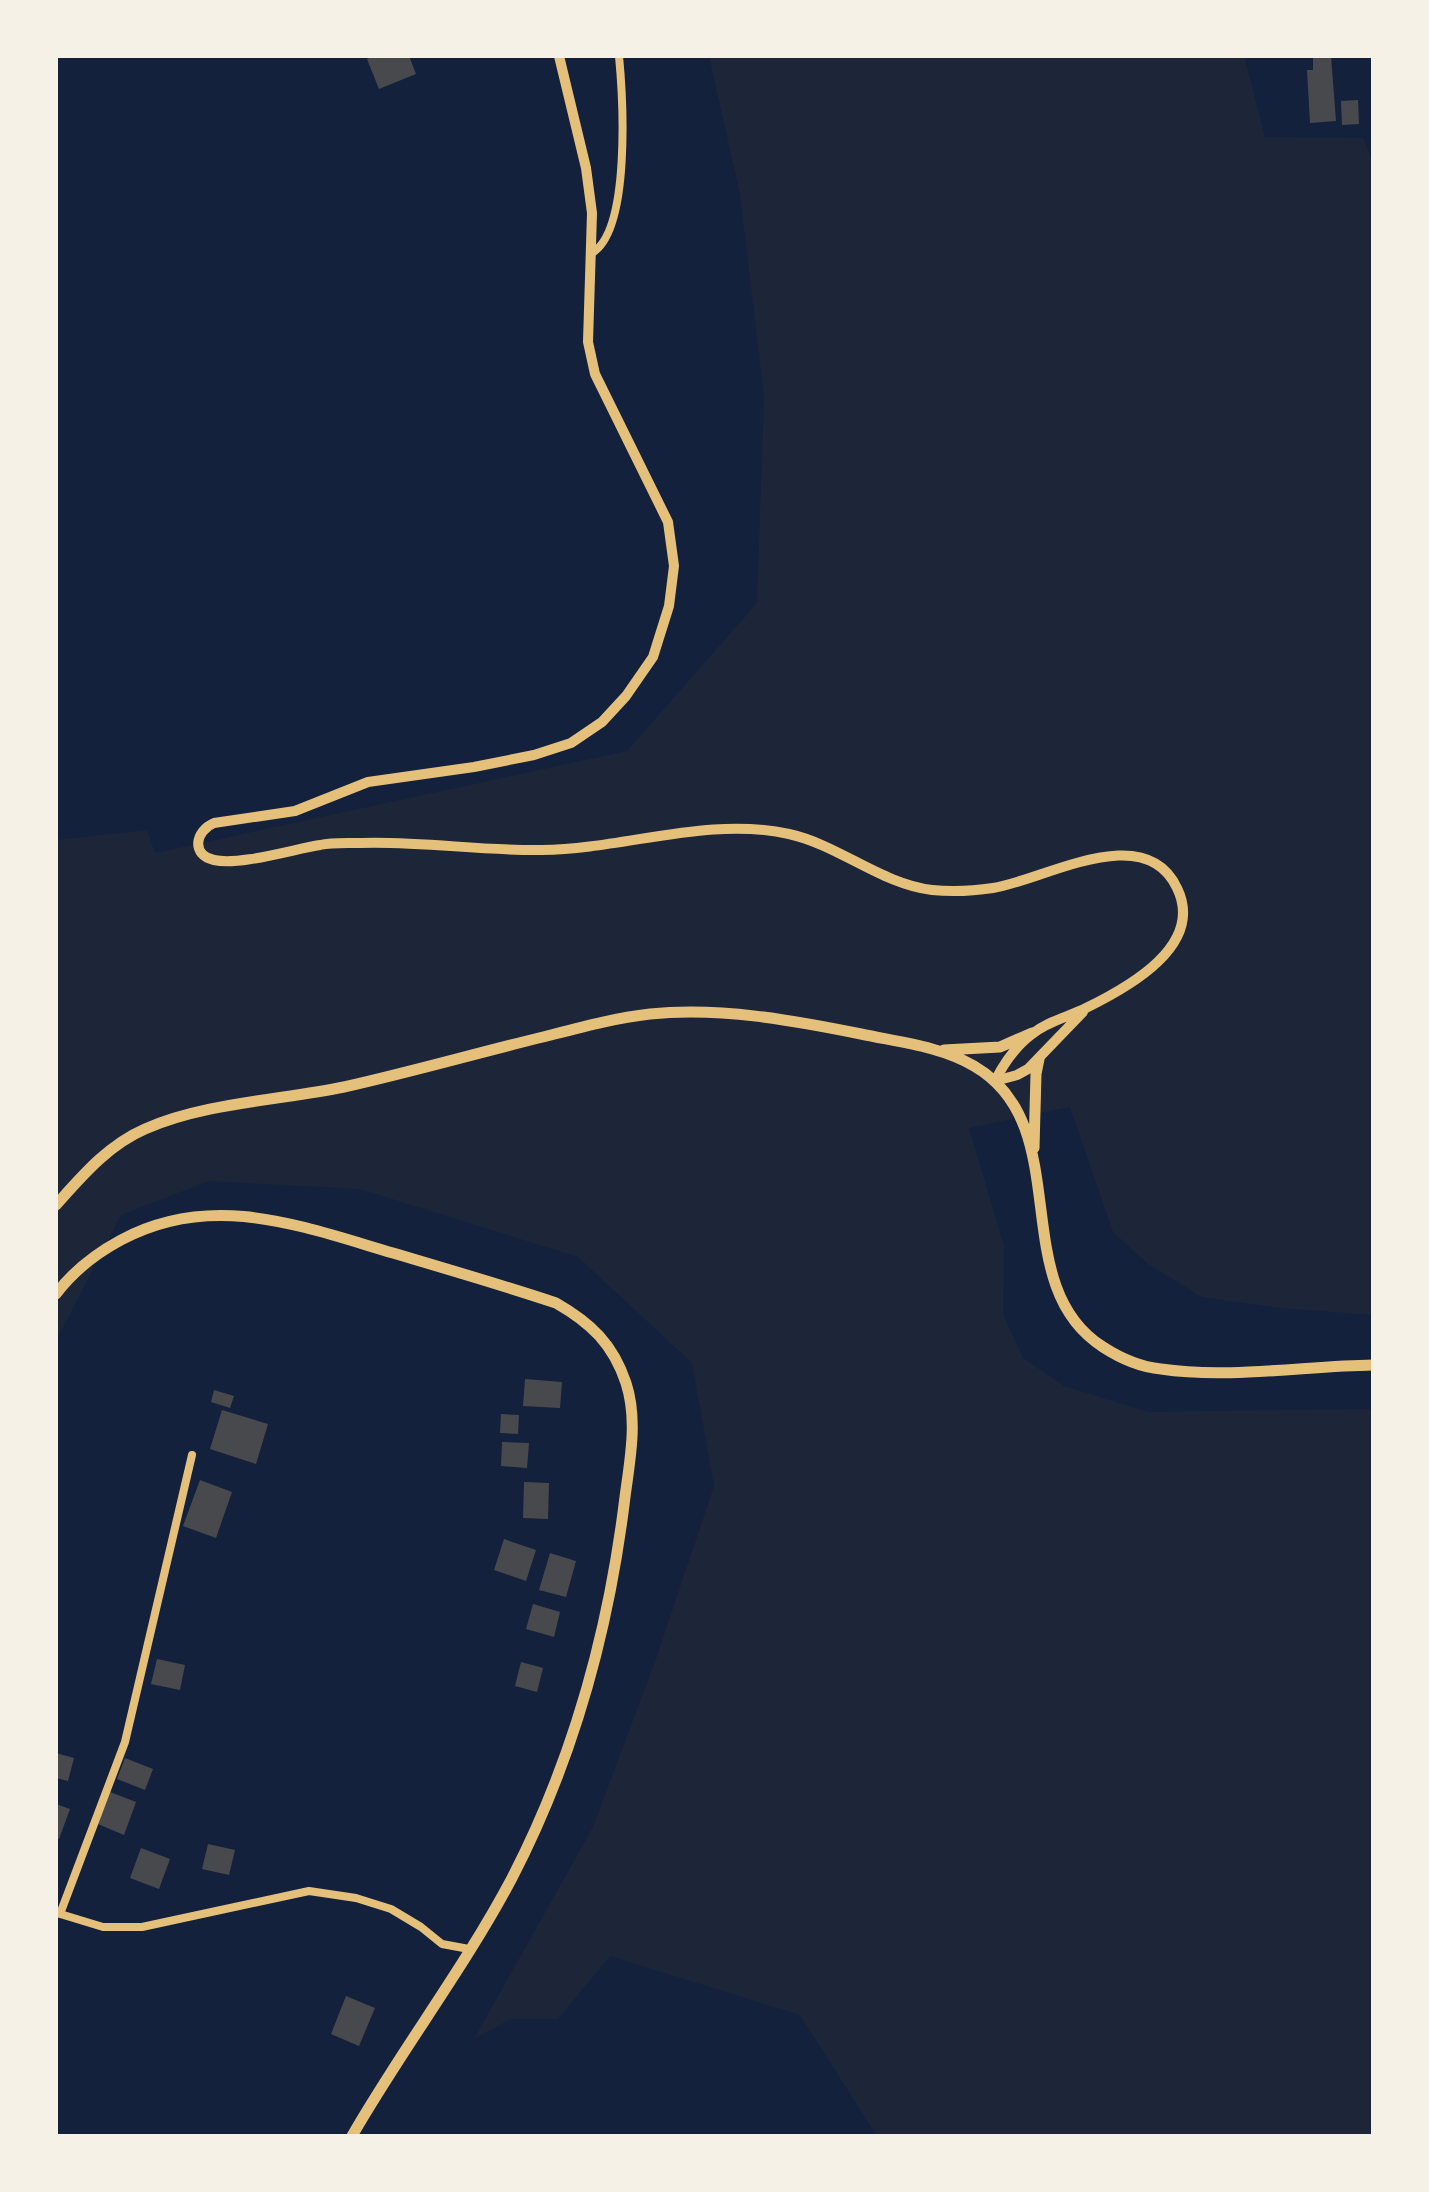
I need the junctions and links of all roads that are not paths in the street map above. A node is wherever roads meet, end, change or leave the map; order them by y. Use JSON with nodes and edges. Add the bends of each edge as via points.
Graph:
{"nodes":[{"id":1,"x":559,"y":56,"type":"edge"},
{"id":2,"x":619,"y":56,"type":"edge"},
{"id":3,"x":592,"y":253,"type":"junction"},
{"id":4,"x":1087,"y":1008,"type":"junction"},
{"id":5,"x":1032,"y":1033,"type":"junction"},
{"id":6,"x":935,"y":1049,"type":"junction"},
{"id":7,"x":1039,"y":1059,"type":"junction"},
{"id":8,"x":995,"y":1081,"type":"junction"},
{"id":9,"x":1034,"y":1160,"type":"junction"},
{"id":10,"x":56,"y":1205,"type":"edge"},
{"id":11,"x":56,"y":1294,"type":"edge"},
{"id":12,"x":1373,"y":1365,"type":"edge"},
{"id":13,"x":192,"y":1455,"type":"dead end"},
{"id":14,"x":58,"y":1913,"type":"edge"},
{"id":15,"x":469,"y":1949,"type":"junction"},
{"id":16,"x":352,"y":2136,"type":"edge"}],
"edges":[{"from":1,"to":3,"type":"street","via":[[586,168]]},
{"from":2,"to":3,"type":"street","via":[[624,115],[620,174],[608,236]]},
{"from":3,"to":4,"type":"street","via":[[588,342],[595,374],[668,522],[674,566],[669,606],[653,657],[602,722],[571,743],[474,767],[368,782],[295,811],[214,823],[199,834],[198,847],[215,861],[233,861],[326,843],[543,850],[717,829],[763,829],[815,841],[912,886],[956,891],[994,888],[1097,857],[1142,857],[1178,888],[1182,928],[1161,959]]},
{"from":4,"to":5,"type":"street"},
{"from":4,"to":7,"type":"street"},
{"from":5,"to":6,"type":"main road","via":[[989,1049]]},
{"from":5,"to":8,"type":"street"},
{"from":6,"to":8,"type":"main road"},
{"from":6,"to":10,"type":"main road","via":[[747,1015],[685,1012],[631,1017],[347,1086],[197,1112],[143,1129],[109,1151]]},
{"from":7,"to":8,"type":"street","via":[[1017,1075]]},
{"from":7,"to":9,"type":"main road"},
{"from":8,"to":9,"type":"main road","via":[[1014,1107]]},
{"from":9,"to":12,"type":"main road","via":[[1053,1277],[1069,1315],[1107,1350],[1160,1369],[1195,1372]]},
{"from":11,"to":15,"type":"main road","via":[[95,1254],[144,1228],[188,1216],[256,1216],[556,1303],[586,1321],[611,1349],[632,1405],[632,1441],[601,1639],[546,1804],[511,1879]]},
{"from":13,"to":14,"type":"street","via":[[125,1742]]},
{"from":14,"to":15,"type":"street","via":[[103,1927],[142,1927],[309,1891],[391,1909],[442,1944]]},
{"from":15,"to":16,"type":"main road"}]}
